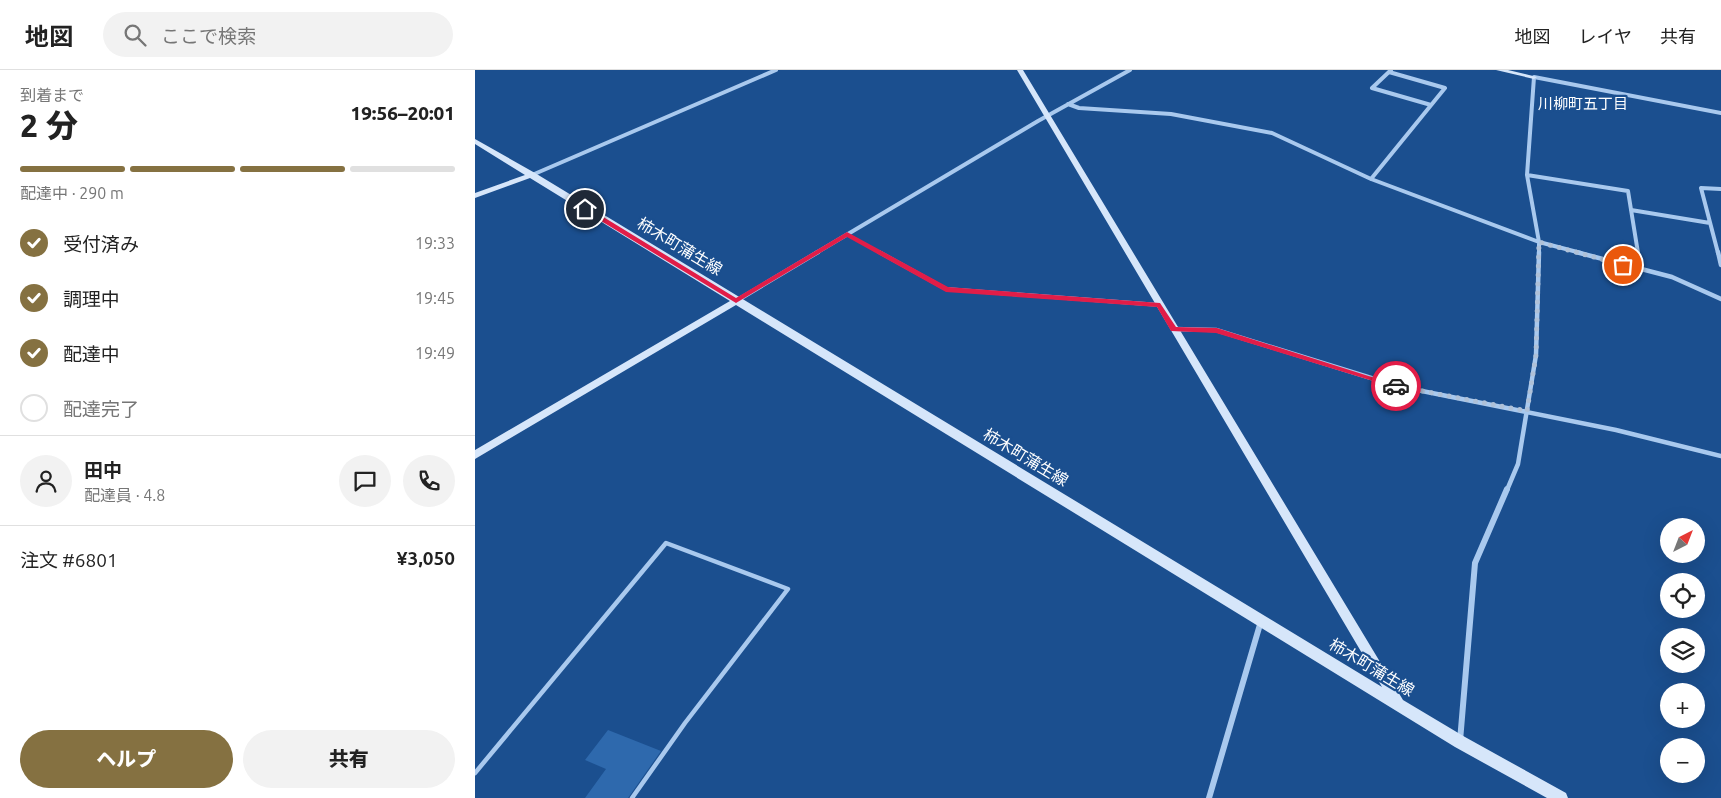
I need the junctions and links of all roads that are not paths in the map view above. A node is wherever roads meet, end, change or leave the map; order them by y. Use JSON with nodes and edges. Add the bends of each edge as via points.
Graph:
{"nodes":[{"id":1,"x":776,"y":70,"type":"edge"},
{"id":2,"x":1020,"y":70,"type":"edge"},
{"id":3,"x":1130,"y":70,"type":"edge"},
{"id":4,"x":1499,"y":70,"type":"edge"},
{"id":5,"x":1390,"y":71,"type":"edge"},
{"id":6,"x":1534,"y":77,"type":"junction"},
{"id":7,"x":1068,"y":104,"type":"junction"},
{"id":8,"x":1431,"y":105,"type":"junction"},
{"id":9,"x":1721,"y":113,"type":"edge"},
{"id":10,"x":1048,"y":115,"type":"junction"},
{"id":11,"x":475,"y":140,"type":"edge"},
{"id":12,"x":532,"y":175,"type":"junction"},
{"id":13,"x":1527,"y":175,"type":"junction"},
{"id":14,"x":1371,"y":179,"type":"junction"},
{"id":15,"x":1721,"y":189,"type":"edge"},
{"id":16,"x":475,"y":196,"type":"edge"},
{"id":17,"x":1631,"y":210,"type":"junction"},
{"id":18,"x":1710,"y":223,"type":"junction"},
{"id":19,"x":847,"y":234,"type":"junction"},
{"id":20,"x":1539,"y":242,"type":"junction"},
{"id":21,"x":1719,"y":247,"type":"edge"},
{"id":22,"x":1721,"y":265,"type":"edge"},
{"id":23,"x":1640,"y":269,"type":"junction"},
{"id":24,"x":1721,"y":299,"type":"edge"},
{"id":25,"x":736,"y":301,"type":"junction"},
{"id":26,"x":1160,"y":305,"type":"junction"},
{"id":27,"x":1173,"y":329,"type":"junction"},
{"id":28,"x":1527,"y":411,"type":"junction"},
{"id":29,"x":475,"y":455,"type":"edge"},
{"id":30,"x":1721,"y":456,"type":"edge"},
{"id":31,"x":1261,"y":620,"type":"junction"},
{"id":32,"x":1399,"y":704,"type":"junction"},
{"id":33,"x":1460,"y":742,"type":"junction"},
{"id":34,"x":475,"y":773,"type":"edge"},
{"id":35,"x":632,"y":798,"type":"edge"},
{"id":36,"x":1209,"y":798,"type":"edge"},
{"id":37,"x":1561,"y":798,"type":"edge"}],
"edges":[{"from":1,"to":12,"type":"street"},
{"from":2,"to":10,"type":"street"},
{"from":3,"to":7,"type":"street"},
{"from":4,"to":6,"type":"street"},
{"from":5,"to":8,"type":"street","via":[[1445,88]]},
{"from":5,"to":8,"type":"street","via":[[1372,88]]},
{"from":6,"to":9,"type":"street"},
{"from":6,"to":13,"type":"street"},
{"from":7,"to":10,"type":"street"},
{"from":7,"to":14,"type":"street","via":[[1079,108],[1171,114],[1272,133]]},
{"from":8,"to":14,"type":"street"},
{"from":10,"to":19,"type":"street"},
{"from":10,"to":26,"type":"street"},
{"from":11,"to":12,"type":"street","name":"柿木町蒲生線"},
{"from":12,"to":16,"type":"street"},
{"from":12,"to":25,"type":"street","name":"柿木町蒲生線"},
{"from":13,"to":17,"type":"street","via":[[1628,191]]},
{"from":13,"to":20,"type":"street"},
{"from":14,"to":20,"type":"street"},
{"from":15,"to":18,"type":"street","via":[[1701,188]]},
{"from":17,"to":18,"type":"street"},
{"from":17,"to":23,"type":"street"},
{"from":18,"to":21,"type":"street"},
{"from":19,"to":25,"type":"street"},
{"from":19,"to":26,"type":"lane","via":[[946,289]]},
{"from":20,"to":23,"type":"street"},
{"from":20,"to":28,"type":"street","via":[[1536,355]]},
{"from":21,"to":22,"type":"street"},
{"from":23,"to":24,"type":"street","via":[[1672,277]]},
{"from":25,"to":29,"type":"street"},
{"from":25,"to":31,"type":"street","name":"柿木町蒲生線"},
{"from":26,"to":27,"type":"street"},
{"from":27,"to":28,"type":"street","via":[[1217,330],[1397,386]]},
{"from":27,"to":32,"type":"street"},
{"from":28,"to":30,"type":"street"},
{"from":28,"to":33,"type":"street","via":[[1518,464],[1475,563]]},
{"from":31,"to":32,"type":"street","name":"柿木町蒲生線"},
{"from":31,"to":36,"type":"street"},
{"from":32,"to":33,"type":"street","name":"柿木町蒲生線"},
{"from":33,"to":37,"type":"street","name":"柿木町蒲生線"},
{"from":34,"to":35,"type":"lane","via":[[666,543],[788,589]]}]}
